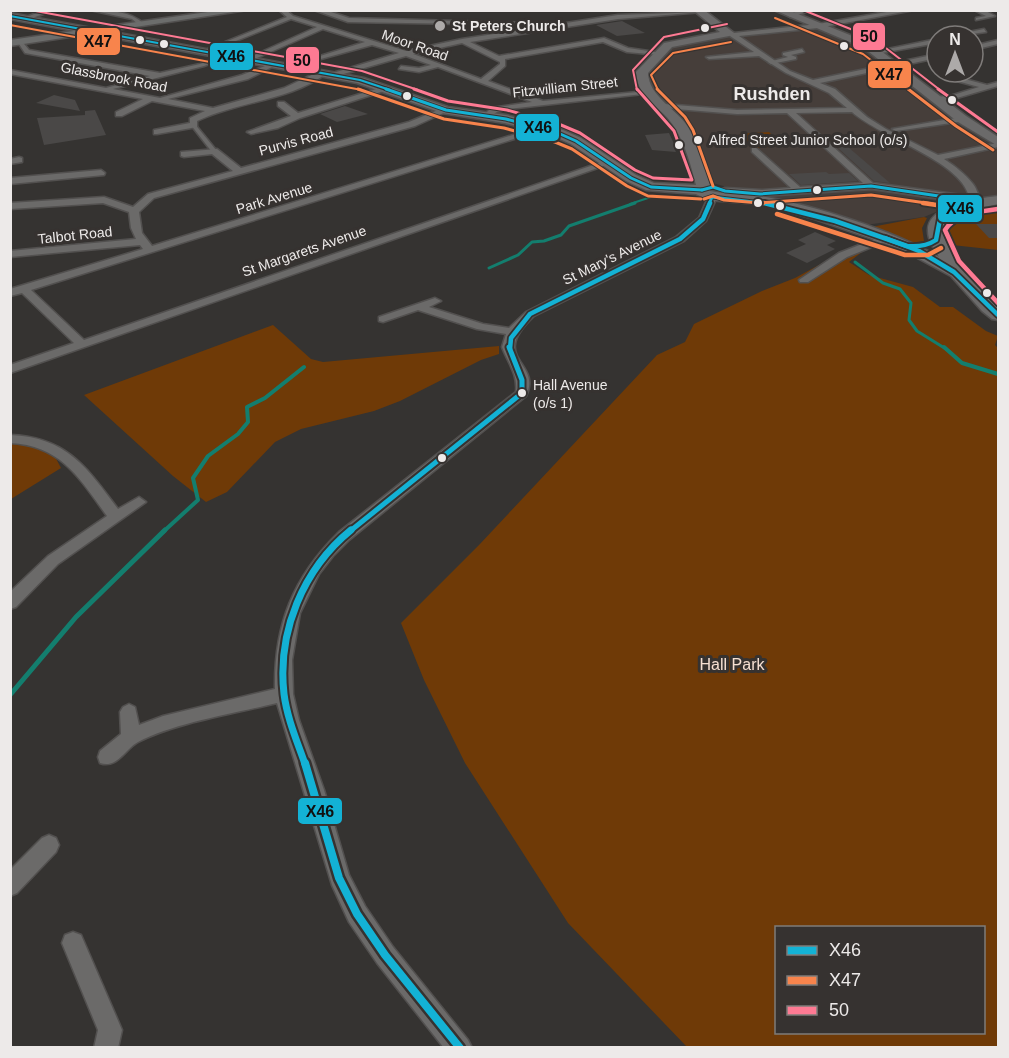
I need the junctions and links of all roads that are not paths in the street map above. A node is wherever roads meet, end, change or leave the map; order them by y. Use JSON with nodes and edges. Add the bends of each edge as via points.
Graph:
{"nodes":[{"id":1,"x":51,"y":10,"type":"edge"},
{"id":2,"x":93,"y":10,"type":"edge"},
{"id":3,"x":243,"y":10,"type":"edge"},
{"id":4,"x":282,"y":10,"type":"edge"},
{"id":5,"x":317,"y":10,"type":"edge"},
{"id":6,"x":778,"y":10,"type":"edge"},
{"id":7,"x":811,"y":10,"type":"edge"},
{"id":8,"x":911,"y":10,"type":"edge"},
{"id":9,"x":977,"y":10,"type":"edge"},
{"id":10,"x":698,"y":11,"type":"edge"},
{"id":11,"x":202,"y":13,"type":"edge"},
{"id":12,"x":790,"y":15,"type":"junction"},
{"id":13,"x":995,"y":15,"type":"edge"},
{"id":14,"x":291,"y":17,"type":"junction"},
{"id":15,"x":16,"y":18,"type":"edge"},
{"id":16,"x":978,"y":19,"type":"dead end"},
{"id":17,"x":141,"y":24,"type":"junction"},
{"id":18,"x":566,"y":24,"type":"junction"},
{"id":19,"x":818,"y":26,"type":"junction"},
{"id":20,"x":121,"y":27,"type":"junction"},
{"id":21,"x":322,"y":27,"type":"junction"},
{"id":22,"x":76,"y":31,"type":"junction"},
{"id":23,"x":93,"y":31,"type":"junction"},
{"id":24,"x":111,"y":34,"type":"junction"},
{"id":25,"x":731,"y":34,"type":"junction"},
{"id":26,"x":462,"y":41,"type":"junction"},
{"id":27,"x":15,"y":42,"type":"edge"},
{"id":28,"x":370,"y":42,"type":"junction"},
{"id":29,"x":925,"y":42,"type":"edge"},
{"id":30,"x":206,"y":51,"type":"junction"},
{"id":31,"x":802,"y":51,"type":"dead end"},
{"id":32,"x":876,"y":52,"type":"junction"},
{"id":33,"x":405,"y":53,"type":"junction"},
{"id":34,"x":659,"y":53,"type":"junction"},
{"id":35,"x":760,"y":54,"type":"junction"},
{"id":36,"x":228,"y":55,"type":"junction"},
{"id":37,"x":709,"y":57,"type":"dead end"},
{"id":38,"x":500,"y":58,"type":"junction"},
{"id":39,"x":925,"y":58,"type":"edge"},
{"id":40,"x":250,"y":59,"type":"junction"},
{"id":41,"x":771,"y":62,"type":"junction"},
{"id":42,"x":275,"y":64,"type":"junction"},
{"id":43,"x":439,"y":65,"type":"junction"},
{"id":44,"x":892,"y":65,"type":"junction"},
{"id":45,"x":290,"y":66,"type":"junction"},
{"id":46,"x":401,"y":68,"type":"dead end"},
{"id":47,"x":10,"y":72,"type":"edge"},
{"id":48,"x":330,"y":74,"type":"junction"},
{"id":49,"x":159,"y":75,"type":"junction"},
{"id":50,"x":483,"y":81,"type":"junction"},
{"id":51,"x":814,"y":82,"type":"junction"},
{"id":52,"x":976,"y":84,"type":"edge"},
{"id":53,"x":999,"y":84,"type":"edge"},
{"id":54,"x":987,"y":87,"type":"junction"},
{"id":55,"x":103,"y":89,"type":"junction"},
{"id":56,"x":386,"y":89,"type":"junction"},
{"id":57,"x":648,"y":93,"type":"junction"},
{"id":58,"x":155,"y":99,"type":"junction"},
{"id":59,"x":935,"y":99,"type":"junction"},
{"id":60,"x":541,"y":103,"type":"junction"},
{"id":61,"x":281,"y":104,"type":"dead end"},
{"id":62,"x":664,"y":106,"type":"junction"},
{"id":63,"x":213,"y":110,"type":"junction"},
{"id":64,"x":446,"y":110,"type":"junction"},
{"id":65,"x":854,"y":110,"type":"junction"},
{"id":66,"x":790,"y":112,"type":"junction"},
{"id":67,"x":119,"y":114,"type":"dead end"},
{"id":68,"x":297,"y":116,"type":"junction"},
{"id":69,"x":487,"y":116,"type":"junction"},
{"id":70,"x":962,"y":119,"type":"junction"},
{"id":71,"x":194,"y":126,"type":"junction"},
{"id":72,"x":545,"y":128,"type":"junction"},
{"id":73,"x":896,"y":129,"type":"dead end"},
{"id":74,"x":157,"y":132,"type":"dead end"},
{"id":75,"x":251,"y":132,"type":"dead end"},
{"id":76,"x":999,"y":143,"type":"edge"},
{"id":77,"x":755,"y":150,"type":"dead end"},
{"id":78,"x":214,"y":151,"type":"junction"},
{"id":79,"x":183,"y":153,"type":"dead end"},
{"id":80,"x":936,"y":158,"type":"junction"},
{"id":81,"x":608,"y":163,"type":"junction"},
{"id":82,"x":239,"y":171,"type":"junction"},
{"id":83,"x":100,"y":173,"type":"dead end"},
{"id":84,"x":10,"y":181,"type":"edge"},
{"id":85,"x":871,"y":186,"type":"junction"},
{"id":86,"x":713,"y":192,"type":"junction"},
{"id":87,"x":151,"y":196,"type":"junction"},
{"id":88,"x":792,"y":197,"type":"junction"},
{"id":89,"x":104,"y":200,"type":"junction"},
{"id":90,"x":998,"y":200,"type":"edge"},
{"id":91,"x":965,"y":202,"type":"junction"},
{"id":92,"x":10,"y":206,"type":"edge"},
{"id":93,"x":134,"y":212,"type":"junction"},
{"id":94,"x":885,"y":238,"type":"junction"},
{"id":95,"x":936,"y":240,"type":"junction"},
{"id":96,"x":141,"y":242,"type":"junction"},
{"id":97,"x":907,"y":246,"type":"junction"},
{"id":98,"x":150,"y":250,"type":"junction"},
{"id":99,"x":10,"y":254,"type":"edge"},
{"id":100,"x":954,"y":272,"type":"junction"},
{"id":101,"x":804,"y":280,"type":"dead end"},
{"id":102,"x":24,"y":289,"type":"junction"},
{"id":103,"x":10,"y":293,"type":"edge"},
{"id":104,"x":435,"y":301,"type":"dead end"},
{"id":105,"x":419,"y":307,"type":"junction"},
{"id":106,"x":999,"y":315,"type":"edge"},
{"id":107,"x":383,"y":319,"type":"dead end"},
{"id":108,"x":512,"y":332,"type":"junction"},
{"id":109,"x":82,"y":344,"type":"junction"},
{"id":110,"x":10,"y":369,"type":"edge"},
{"id":111,"x":10,"y":439,"type":"edge"},
{"id":112,"x":140,"y":502,"type":"dead end"},
{"id":113,"x":116,"y":517,"type":"junction"},
{"id":114,"x":10,"y":603,"type":"edge"},
{"id":115,"x":284,"y":694,"type":"junction"},
{"id":116,"x":129,"y":712,"type":"dead end"},
{"id":117,"x":130,"y":737,"type":"junction"},
{"id":118,"x":107,"y":757,"type":"dead end"},
{"id":119,"x":49,"y":845,"type":"dead end"},
{"id":120,"x":10,"y":886,"type":"edge"},
{"id":121,"x":74,"y":943,"type":"dead end"},
{"id":122,"x":106,"y":1047,"type":"edge"},
{"id":123,"x":460,"y":1047,"type":"edge"}],
"edges":[{"from":1,"to":15,"type":"street"},
{"from":2,"to":17,"type":"street","via":[[134,18]]},
{"from":3,"to":11,"type":"main road"},
{"from":4,"to":14,"type":"street","name":"Moor Road"},
{"from":5,"to":18,"type":"street","via":[[348,20]]},
{"from":6,"to":12,"type":"main road"},
{"from":7,"to":12,"type":"street"},
{"from":8,"to":19,"type":"street"},
{"from":9,"to":13,"type":"street"},
{"from":10,"to":18,"type":"street"},
{"from":10,"to":25,"type":"main road"},
{"from":11,"to":17,"type":"main road"},
{"from":12,"to":19,"type":"main road"},
{"from":13,"to":16,"type":"street"},
{"from":14,"to":21,"type":"street","name":"Moor Road"},
{"from":14,"to":30,"type":"street"},
{"from":15,"to":22,"type":"main road"},
{"from":17,"to":20,"type":"main road"},
{"from":18,"to":26,"type":"street","name":"Glassbrook Road"},
{"from":19,"to":25,"type":"street"},
{"from":19,"to":32,"type":"main road"},
{"from":20,"to":23,"type":"main road"},
{"from":20,"to":24,"type":"main road"},
{"from":21,"to":28,"type":"street","name":"Moor Road"},
{"from":21,"to":40,"type":"street"},
{"from":22,"to":23,"type":"main road"},
{"from":22,"to":27,"type":"main road"},
{"from":23,"to":24,"type":"main road"},
{"from":24,"to":30,"type":"main road"},
{"from":25,"to":34,"type":"main road","via":[[675,43]]},
{"from":25,"to":35,"type":"street"},
{"from":26,"to":33,"type":"street","name":"Glassbrook Road"},
{"from":26,"to":38,"type":"street"},
{"from":27,"to":49,"type":"street","via":[[27,52]]},
{"from":28,"to":33,"type":"street","name":"Moor Road"},
{"from":28,"to":45,"type":"street"},
{"from":29,"to":32,"type":"street"},
{"from":30,"to":36,"type":"main road"},
{"from":31,"to":41,"type":"street","via":[[785,54],[794,58]]},
{"from":32,"to":44,"type":"main road"},
{"from":33,"to":43,"type":"street","name":"Moor Road"},
{"from":33,"to":48,"type":"street","name":"Glassbrook Road"},
{"from":34,"to":38,"type":"street","via":[[627,50],[604,39]]},
{"from":34,"to":57,"type":"main road","via":[[642,72],[642,84]]},
{"from":35,"to":37,"type":"street"},
{"from":35,"to":41,"type":"street"},
{"from":36,"to":40,"type":"main road"},
{"from":36,"to":49,"type":"street","via":[[202,66]]},
{"from":38,"to":50,"type":"street","via":[[503,64]]},
{"from":39,"to":44,"type":"street"},
{"from":40,"to":42,"type":"main road"},
{"from":41,"to":51,"type":"street"},
{"from":42,"to":45,"type":"main road"},
{"from":42,"to":58,"type":"street","via":[[245,77]]},
{"from":43,"to":46,"type":"street","via":[[418,70]]},
{"from":43,"to":50,"type":"street","name":"Moor Road"},
{"from":44,"to":51,"type":"street"},
{"from":44,"to":59,"type":"main road"},
{"from":45,"to":48,"type":"main road"},
{"from":47,"to":55,"type":"street","name":"Glassbrook Road"},
{"from":48,"to":56,"type":"main road"},
{"from":48,"to":63,"type":"street","name":"Glassbrook Road"},
{"from":49,"to":55,"type":"street"},
{"from":50,"to":60,"type":"street","name":"Moor Road"},
{"from":51,"to":65,"type":"street"},
{"from":52,"to":54,"type":"street"},
{"from":53,"to":54,"type":"street"},
{"from":54,"to":59,"type":"street"},
{"from":55,"to":58,"type":"street","name":"Glassbrook Road"},
{"from":56,"to":64,"type":"main road"},
{"from":56,"to":68,"type":"street"},
{"from":57,"to":60,"type":"street","name":"Fitzwilliam Street"},
{"from":57,"to":62,"type":"main road"},
{"from":58,"to":63,"type":"street","name":"Glassbrook Road"},
{"from":58,"to":67,"type":"street"},
{"from":59,"to":70,"type":"main road"},
{"from":60,"to":69,"type":"street","name":"Fitzwilliam Street","via":[[499,108]]},
{"from":61,"to":68,"type":"street"},
{"from":62,"to":66,"type":"street"},
{"from":62,"to":86,"type":"main road","via":[[683,129]]},
{"from":63,"to":71,"type":"street","name":"Glassbrook Road","via":[[193,120]]},
{"from":64,"to":69,"type":"main road"},
{"from":64,"to":82,"type":"street","name":"Purvis Road","via":[[412,124]]},
{"from":65,"to":66,"type":"street"},
{"from":65,"to":80,"type":"street","via":[[883,131]]},
{"from":66,"to":85,"type":"street"},
{"from":68,"to":75,"type":"street"},
{"from":69,"to":72,"type":"main road"},
{"from":70,"to":73,"type":"street"},
{"from":70,"to":76,"type":"main road"},
{"from":71,"to":74,"type":"street"},
{"from":71,"to":78,"type":"street"},
{"from":72,"to":81,"type":"main road","via":[[576,141]]},
{"from":72,"to":98,"type":"street","name":"Park Avenue"},
{"from":76,"to":80,"type":"street"},
{"from":77,"to":88,"type":"street"},
{"from":78,"to":79,"type":"street"},
{"from":78,"to":82,"type":"street"},
{"from":80,"to":91,"type":"street","via":[[959,173],[970,187],[974,197]]},
{"from":81,"to":86,"type":"main road","via":[[651,187]]},
{"from":81,"to":109,"type":"street","name":"St Margarets Avenue"},
{"from":82,"to":87,"type":"street","name":"Purvis Road"},
{"from":83,"to":84,"type":"street"},
{"from":85,"to":88,"type":"street"},
{"from":85,"to":91,"type":"street"},
{"from":86,"to":88,"type":"main road"},
{"from":86,"to":108,"type":"street","name":"St Mary's Avenue","via":[[703,219],[680,239],[530,314]]},
{"from":87,"to":89,"type":"street","name":"Purvis Road"},
{"from":87,"to":93,"type":"street","name":"Purvis Road"},
{"from":88,"to":94,"type":"main road"},
{"from":89,"to":92,"type":"street","name":"Purvis Road"},
{"from":89,"to":93,"type":"street"},
{"from":90,"to":91,"type":"main road"},
{"from":91,"to":95,"type":"main road","via":[[939,220]]},
{"from":93,"to":96,"type":"street"},
{"from":94,"to":97,"type":"main road"},
{"from":94,"to":101,"type":"street","via":[[843,255]]},
{"from":95,"to":97,"type":"main road","via":[[926,246]]},
{"from":95,"to":100,"type":"main road"},
{"from":96,"to":98,"type":"street"},
{"from":96,"to":99,"type":"street","name":"Talbot Road"},
{"from":97,"to":100,"type":"main road"},
{"from":98,"to":102,"type":"street","name":"Park Avenue"},
{"from":100,"to":106,"type":"main road"},
{"from":102,"to":103,"type":"street","name":"Park Avenue"},
{"from":102,"to":109,"type":"street"},
{"from":104,"to":105,"type":"street"},
{"from":105,"to":107,"type":"street"},
{"from":105,"to":108,"type":"street","via":[[481,327]]},
{"from":108,"to":115,"type":"street","via":[[509,352],[523,378],[522,393],[344,536],[313,572],[292,613],[287,634]]},
{"from":109,"to":110,"type":"street","name":"St Margarets Avenue"},
{"from":111,"to":113,"type":"street","via":[[50,444],[67,457]]},
{"from":112,"to":113,"type":"street"},
{"from":113,"to":114,"type":"street","via":[[53,560]]},
{"from":115,"to":117,"type":"street","via":[[163,724]]},
{"from":115,"to":123,"type":"street","via":[[344,887],[357,914]]},
{"from":116,"to":117,"type":"street"},
{"from":117,"to":118,"type":"street"},
{"from":119,"to":120,"type":"street"},
{"from":121,"to":122,"type":"street","via":[[110,1030]]}]}
